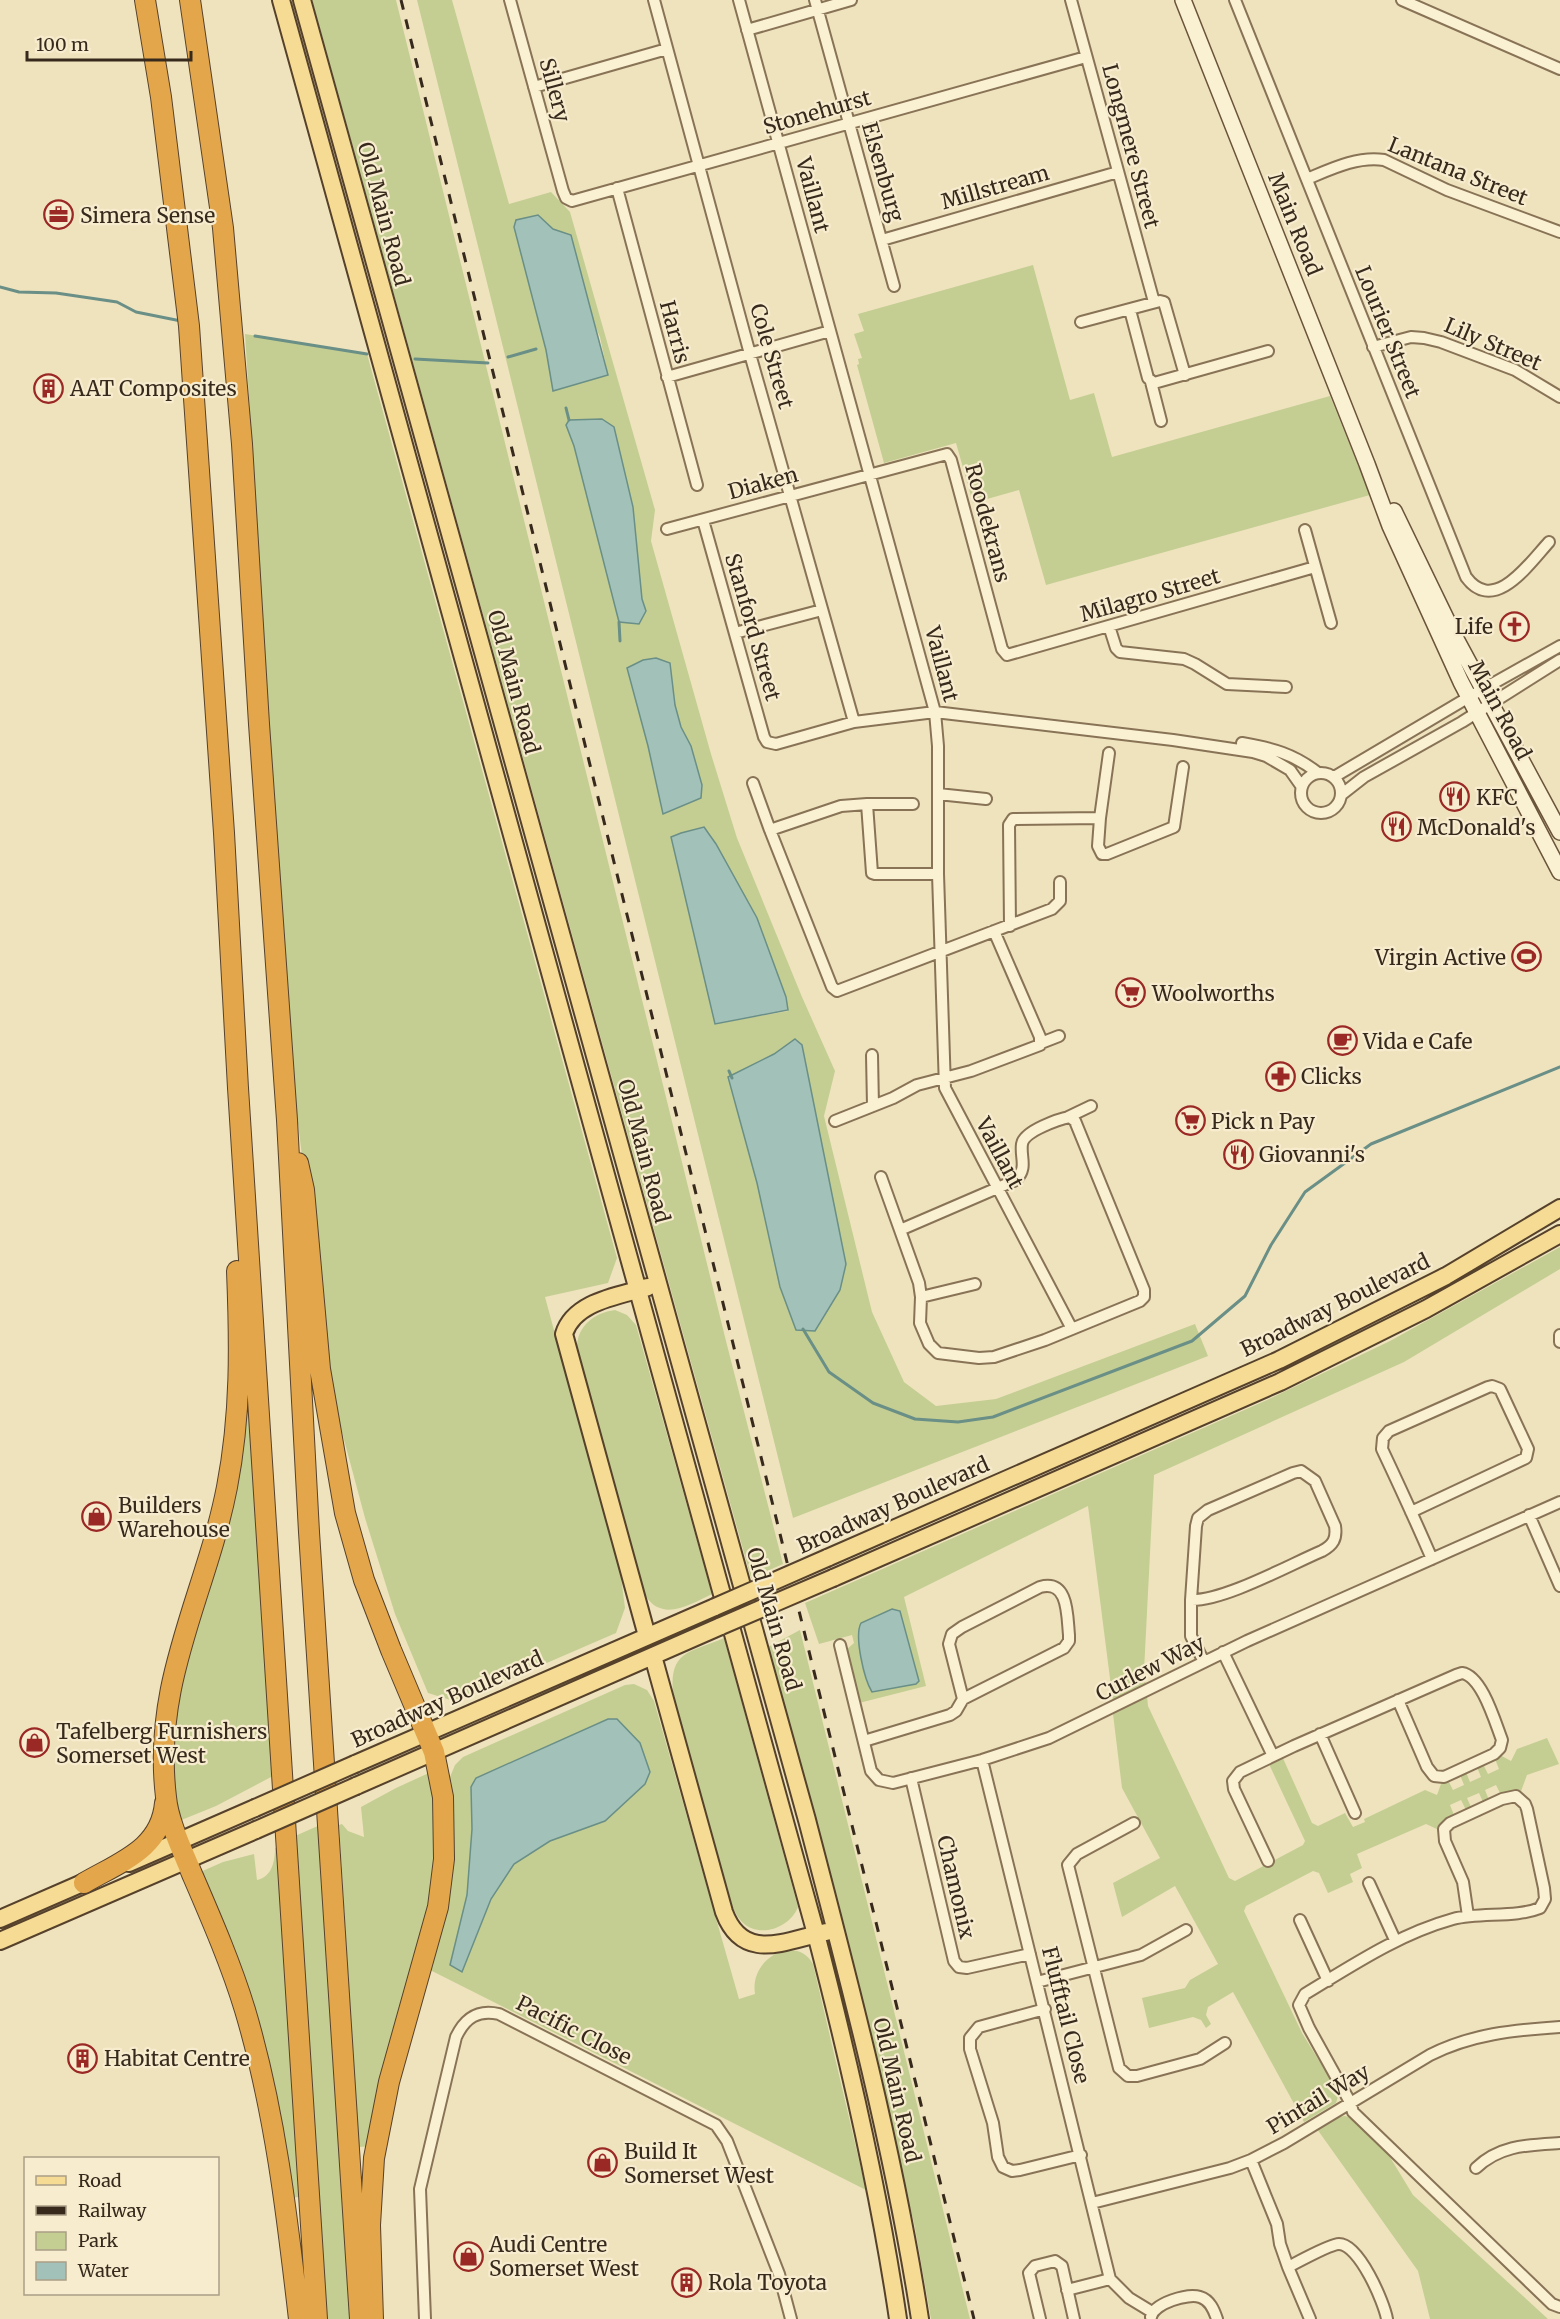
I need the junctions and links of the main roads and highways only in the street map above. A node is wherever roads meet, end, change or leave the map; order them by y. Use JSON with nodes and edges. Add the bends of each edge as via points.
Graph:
{"nodes":[{"id":1,"x":145,"y":0,"type":"edge"},
{"id":2,"x":190,"y":0,"type":"edge"},
{"id":3,"x":281,"y":0,"type":"edge"},
{"id":4,"x":302,"y":0,"type":"edge"},
{"id":5,"x":1183,"y":0,"type":"edge"},
{"id":6,"x":1368,"y":464,"type":"junction"},
{"id":7,"x":1560,"y":832,"type":"edge"},
{"id":8,"x":1560,"y":872,"type":"edge"},
{"id":9,"x":238,"y":1088,"type":"junction"},
{"id":10,"x":287,"y":1120,"type":"junction"},
{"id":11,"x":1560,"y":1202,"type":"edge"},
{"id":12,"x":1560,"y":1208,"type":"edge"},
{"id":13,"x":1526,"y":1227,"type":"junction"},
{"id":14,"x":1560,"y":1236,"type":"edge"},
{"id":15,"x":657,"y":1284,"type":"junction"},
{"id":16,"x":638,"y":1290,"type":"junction"},
{"id":17,"x":647,"y":1636,"type":"junction"},
{"id":18,"x":653,"y":1656,"type":"junction"},
{"id":19,"x":426,"y":1733,"type":"junction"},
{"id":20,"x":434,"y":1752,"type":"junction"},
{"id":21,"x":166,"y":1800,"type":"junction"},
{"id":22,"x":182,"y":1850,"type":"junction"},
{"id":23,"x":84,"y":1882,"type":"junction"},
{"id":24,"x":0,"y":1919,"type":"edge"},
{"id":25,"x":836,"y":1930,"type":"junction"},
{"id":26,"x":816,"y":1934,"type":"junction"},
{"id":27,"x":0,"y":1941,"type":"edge"},
{"id":28,"x":299,"y":2319,"type":"edge"},
{"id":29,"x":317,"y":2319,"type":"edge"},
{"id":30,"x":360,"y":2319,"type":"edge"},
{"id":31,"x":373,"y":2319,"type":"edge"},
{"id":32,"x":898,"y":2319,"type":"edge"},
{"id":33,"x":920,"y":2319,"type":"edge"}],
"edges":[{"from":1,"to":9,"type":"highway","via":[[189,326]]},
{"from":2,"to":10,"type":"highway","via":[[233,321]]},
{"from":3,"to":16,"type":"main road","name":"Old Main Road"},
{"from":4,"to":15,"type":"main road","name":"Old Main Road"},
{"from":5,"to":6,"type":"main road","name":"Main Road"},
{"from":6,"to":7,"type":"main road","name":"Main Road"},
{"from":6,"to":8,"type":"main road","name":"Main Road","via":[[1395,537],[1469,696]]},
{"from":9,"to":21,"type":"highway","via":[[231,1133],[239,1403],[222,1509],[169,1690]]},
{"from":9,"to":29,"type":"highway"},
{"from":10,"to":19,"type":"highway","via":[[304,1190],[320,1369],[345,1513],[364,1580]]},
{"from":10,"to":30,"type":"highway","via":[[308,1520]]},
{"from":11,"to":13,"type":"main road"},
{"from":12,"to":13,"type":"main road","name":"Broadway Boulevard"},
{"from":13,"to":17,"type":"main road","name":"Broadway Boulevard","bridge":true,"via":[[1446,1276],[1279,1360]]},
{"from":14,"to":18,"type":"main road","name":"Broadway Boulevard","bridge":true,"via":[[1280,1382]]},
{"from":15,"to":16,"type":"main road"},
{"from":15,"to":25,"type":"main road","name":"Old Main Road"},
{"from":16,"to":17,"type":"main road","via":[[577,1313],[564,1334]]},
{"from":16,"to":26,"type":"main road","name":"Old Main Road"},
{"from":17,"to":19,"type":"main road","name":"Broadway Boulevard"},
{"from":18,"to":20,"type":"main road","name":"Broadway Boulevard"},
{"from":18,"to":26,"type":"main road","via":[[732,1931],[746,1942],[764,1945]]},
{"from":19,"to":20,"type":"highway"},
{"from":19,"to":22,"type":"main road","name":"Broadway Boulevard","bridge":true,"via":[[255,1808]]},
{"from":20,"to":22,"type":"main road","name":"Broadway Boulevard","bridge":true,"via":[[256,1830]]},
{"from":20,"to":31,"type":"highway","via":[[443,1797],[442,1883],[379,2132],[370,2225]]},
{"from":21,"to":22,"type":"highway"},
{"from":21,"to":23,"type":"highway","via":[[162,1823],[151,1841]]},
{"from":22,"to":23,"type":"main road","name":"Broadway Boulevard"},
{"from":22,"to":27,"type":"main road","name":"Broadway Boulevard"},
{"from":22,"to":28,"type":"highway","via":[[244,2008],[265,2084]]},
{"from":23,"to":24,"type":"main road","name":"Broadway Boulevard"},
{"from":25,"to":26,"type":"main road"},
{"from":25,"to":33,"type":"main road","name":"Old Main Road","via":[[877,2100]]},
{"from":26,"to":32,"type":"main road","name":"Old Main Road","via":[[855,2093]]}]}
